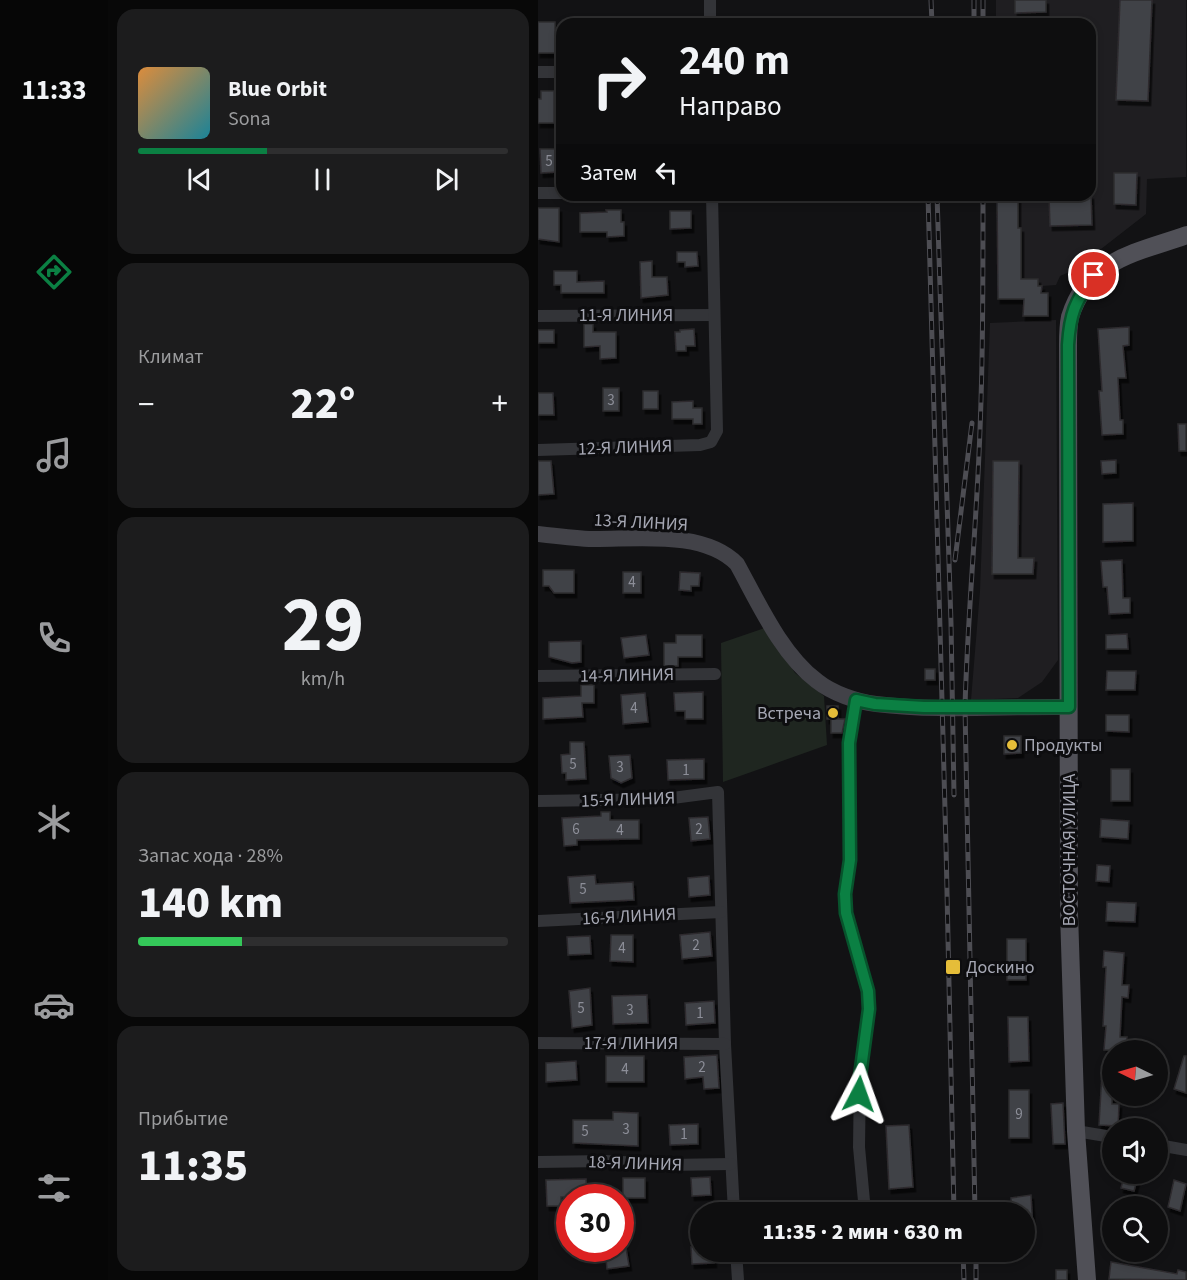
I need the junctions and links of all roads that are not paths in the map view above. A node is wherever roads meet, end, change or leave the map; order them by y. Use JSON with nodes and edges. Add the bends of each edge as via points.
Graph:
{"nodes":[{"id":1,"x":710,"y":0,"type":"edge"},
{"id":2,"x":710,"y":18,"type":"edge"},
{"id":3,"x":538,"y":72,"type":"edge"},
{"id":4,"x":556,"y":72,"type":"edge"},
{"id":5,"x":538,"y":193,"type":"edge"},
{"id":6,"x":556,"y":193,"type":"edge"},
{"id":7,"x":712,"y":201,"type":"edge"},
{"id":8,"x":1186,"y":235,"type":"edge"},
{"id":9,"x":714,"y":315,"type":"junction"},
{"id":10,"x":538,"y":316,"type":"edge"},
{"id":11,"x":538,"y":450,"type":"edge"},
{"id":12,"x":538,"y":534,"type":"edge"},
{"id":13,"x":715,"y":674,"type":"dead end"},
{"id":14,"x":538,"y":676,"type":"edge"},
{"id":15,"x":856,"y":700,"type":"junction"},
{"id":16,"x":1069,"y":707,"type":"junction"},
{"id":17,"x":538,"y":801,"type":"edge"},
{"id":18,"x":721,"y":912,"type":"junction"},
{"id":19,"x":538,"y":921,"type":"edge"},
{"id":20,"x":538,"y":1043,"type":"edge"},
{"id":21,"x":725,"y":1044,"type":"junction"},
{"id":22,"x":1076,"y":1131,"type":"junction"},
{"id":23,"x":1102,"y":1135,"type":"edge"},
{"id":24,"x":1168,"y":1147,"type":"edge"},
{"id":25,"x":1186,"y":1150,"type":"edge"},
{"id":26,"x":538,"y":1162,"type":"edge"},
{"id":27,"x":731,"y":1164,"type":"junction"},
{"id":28,"x":733,"y":1202,"type":"edge"},
{"id":29,"x":864,"y":1202,"type":"edge"},
{"id":30,"x":737,"y":1262,"type":"edge"},
{"id":31,"x":738,"y":1280,"type":"edge"},
{"id":32,"x":1087,"y":1280,"type":"edge"}],
"edges":[{"from":1,"to":2,"type":"street"},
{"from":3,"to":4,"type":"street"},
{"from":5,"to":6,"type":"street"},
{"from":7,"to":9,"type":"street"},
{"from":8,"to":16,"type":"main road","name":"ВОСТОЧНАЯ УЛИЦА","via":[[1128,256],[1094,275],[1078,297],[1070,320]]},
{"from":9,"to":10,"type":"street","name":"11-Я ЛИНИЯ"},
{"from":9,"to":11,"type":"street","name":"12-Я ЛИНИЯ","via":[[717,431],[711,442]]},
{"from":12,"to":15,"type":"street","name":"13-Я ЛИНИЯ","via":[[588,539],[666,539],[715,548],[737,564],[774,629],[802,666],[817,681]]},
{"from":13,"to":14,"type":"street","name":"14-Я ЛИНИЯ"},
{"from":15,"to":16,"type":"street","via":[[924,707]]},
{"from":15,"to":29,"type":"street","via":[[849,743],[850,860],[845,894],[846,913],[868,991],[860,1076],[859,1147]]},
{"from":16,"to":22,"type":"main road","name":"ВОСТОЧНАЯ УЛИЦА","via":[[1069,913]]},
{"from":17,"to":18,"type":"street","name":"15-Я ЛИНИЯ","via":[[665,799],[718,792]]},
{"from":18,"to":19,"type":"street","name":"16-Я ЛИНИЯ"},
{"from":18,"to":21,"type":"street"},
{"from":20,"to":21,"type":"street","name":"17-Я ЛИНИЯ"},
{"from":21,"to":27,"type":"street"},
{"from":22,"to":23,"type":"street"},
{"from":22,"to":32,"type":"main road","name":"ВОСТОЧНАЯ УЛИЦА"},
{"from":24,"to":25,"type":"street"},
{"from":26,"to":27,"type":"street","name":"18-Я ЛИНИЯ"},
{"from":27,"to":28,"type":"street"},
{"from":30,"to":31,"type":"street"}]}
